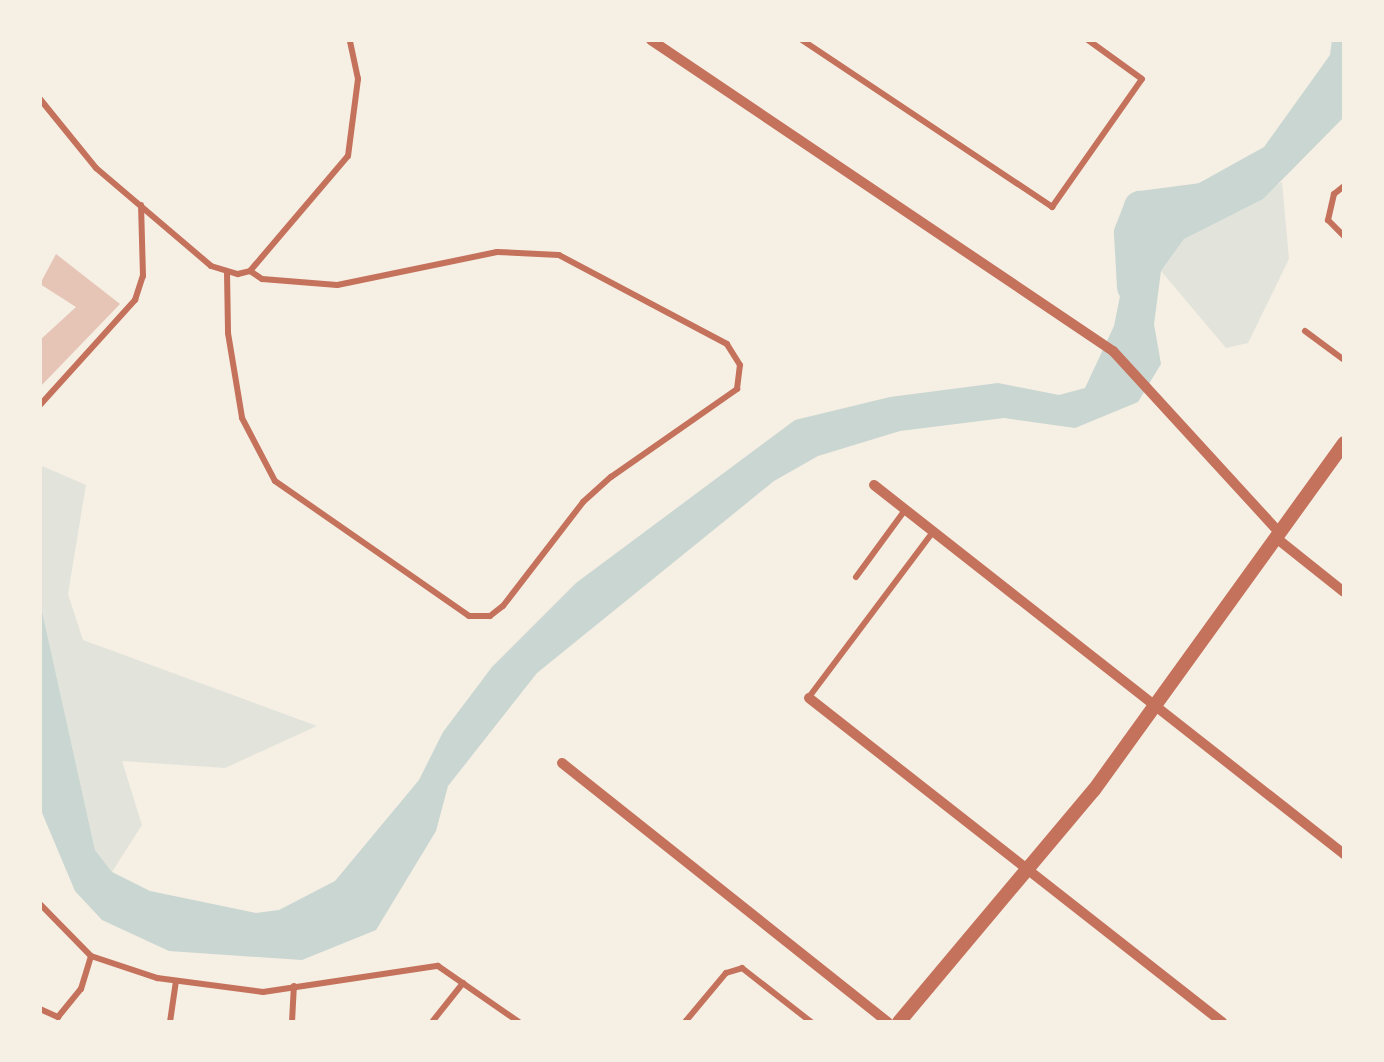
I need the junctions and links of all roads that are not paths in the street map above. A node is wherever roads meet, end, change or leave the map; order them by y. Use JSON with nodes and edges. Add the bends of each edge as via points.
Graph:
{"nodes":[{"id":1,"x":350,"y":40,"type":"edge"},
{"id":2,"x":651,"y":40,"type":"edge"},
{"id":3,"x":802,"y":40,"type":"edge"},
{"id":4,"x":1088,"y":40,"type":"edge"},
{"id":5,"x":40,"y":99,"type":"edge"},
{"id":6,"x":1344,"y":186,"type":"edge"},
{"id":7,"x":141,"y":204,"type":"junction"},
{"id":8,"x":1344,"y":236,"type":"edge"},
{"id":9,"x":250,"y":270,"type":"junction"},
{"id":10,"x":227,"y":273,"type":"junction"},
{"id":11,"x":1305,"y":331,"type":"dead end"},
{"id":12,"x":1344,"y":360,"type":"edge"},
{"id":13,"x":40,"y":405,"type":"edge"},
{"id":14,"x":1344,"y":443,"type":"edge"},
{"id":15,"x":874,"y":485,"type":"dead end"},
{"id":16,"x":905,"y":510,"type":"junction"},
{"id":17,"x":933,"y":532,"type":"junction"},
{"id":18,"x":1277,"y":535,"type":"junction"},
{"id":19,"x":856,"y":576,"type":"dead end"},
{"id":20,"x":1344,"y":592,"type":"edge"},
{"id":21,"x":808,"y":698,"type":"joint"},
{"id":22,"x":1153,"y":706,"type":"junction"},
{"id":23,"x":562,"y":763,"type":"dead end"},
{"id":24,"x":1344,"y":854,"type":"edge"},
{"id":25,"x":1030,"y":873,"type":"junction"},
{"id":26,"x":40,"y":904,"type":"edge"},
{"id":27,"x":91,"y":956,"type":"junction"},
{"id":28,"x":176,"y":981,"type":"junction"},
{"id":29,"x":463,"y":983,"type":"junction"},
{"id":30,"x":294,"y":986,"type":"junction"},
{"id":31,"x":40,"y":1009,"type":"edge"},
{"id":32,"x":442,"y":1018,"type":"edge"},
{"id":33,"x":170,"y":1022,"type":"edge"},
{"id":34,"x":292,"y":1022,"type":"edge"},
{"id":35,"x":432,"y":1022,"type":"edge"},
{"id":36,"x":519,"y":1022,"type":"edge"},
{"id":37,"x":685,"y":1022,"type":"edge"},
{"id":38,"x":810,"y":1022,"type":"edge"},
{"id":39,"x":888,"y":1022,"type":"edge"},
{"id":40,"x":899,"y":1022,"type":"edge"},
{"id":41,"x":1222,"y":1022,"type":"edge"}],
"edges":[{"from":1,"to":9,"type":"lane","via":[[358,79],[348,156]]},
{"from":2,"to":18,"type":"street","via":[[1092,335],[1148,388]]},
{"from":3,"to":4,"type":"lane","via":[[1052,207],[1142,79]]},
{"from":5,"to":7,"type":"lane","via":[[96,168]]},
{"from":6,"to":8,"type":"lane","via":[[1334,194],[1328,220]]},
{"from":7,"to":10,"type":"lane"},
{"from":7,"to":13,"type":"lane","via":[[144,276],[136,300]]},
{"from":9,"to":10,"type":"lane"},
{"from":9,"to":10,"type":"lane","via":[[262,279],[336,285],[498,252],[559,255],[727,344],[740,365],[738,389],[611,477],[583,502],[503,606],[490,616],[469,616],[274,481],[242,418],[228,333]]},
{"from":11,"to":12,"type":"lane"},
{"from":14,"to":18,"type":"street"},
{"from":15,"to":16,"type":"street"},
{"from":16,"to":17,"type":"street"},
{"from":16,"to":19,"type":"lane"},
{"from":17,"to":21,"type":"lane"},
{"from":17,"to":22,"type":"street"},
{"from":18,"to":20,"type":"street"},
{"from":18,"to":22,"type":"street"},
{"from":21,"to":25,"type":"street"},
{"from":22,"to":24,"type":"street"},
{"from":22,"to":25,"type":"street"},
{"from":23,"to":39,"type":"street"},
{"from":25,"to":40,"type":"street"},
{"from":25,"to":41,"type":"street"},
{"from":26,"to":27,"type":"lane"},
{"from":27,"to":28,"type":"lane"},
{"from":27,"to":31,"type":"lane","via":[[81,989],[58,1017]]},
{"from":28,"to":30,"type":"lane","via":[[263,992]]},
{"from":28,"to":33,"type":"lane"},
{"from":29,"to":30,"type":"lane","via":[[438,966]]},
{"from":29,"to":32,"type":"lane"},
{"from":29,"to":36,"type":"lane"},
{"from":30,"to":34,"type":"lane"},
{"from":32,"to":35,"type":"lane"},
{"from":37,"to":38,"type":"lane","via":[[726,973],[742,968]]}]}
